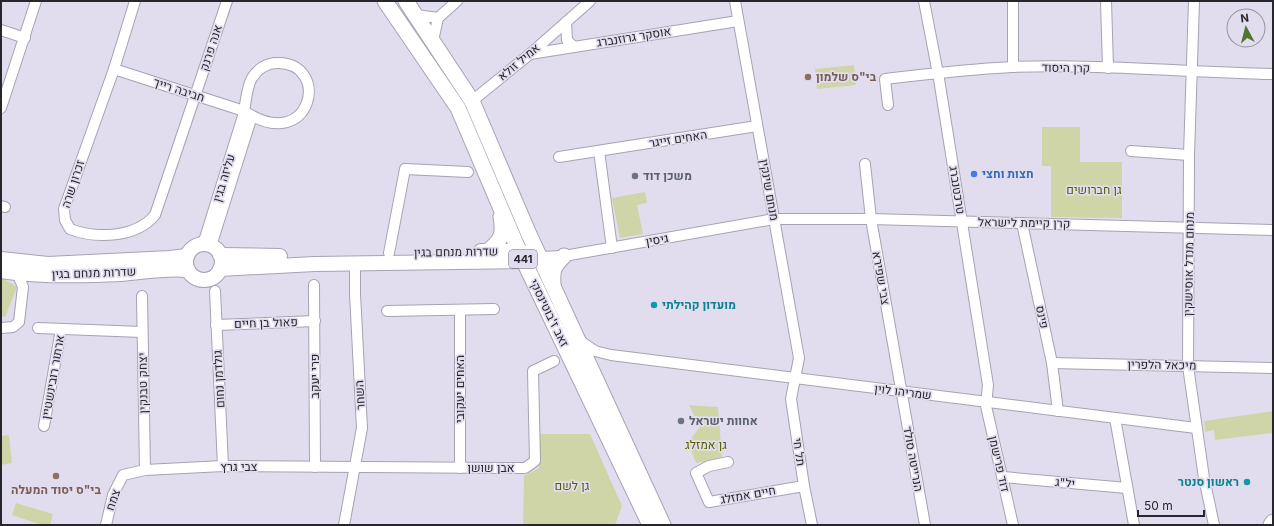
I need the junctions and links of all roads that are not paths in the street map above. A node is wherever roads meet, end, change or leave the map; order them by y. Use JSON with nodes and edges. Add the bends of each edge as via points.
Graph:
{"nodes":[{"id":1,"x":36,"y":1,"type":"edge"},
{"id":2,"x":135,"y":1,"type":"edge"},
{"id":3,"x":226,"y":1,"type":"edge"},
{"id":4,"x":385,"y":1,"type":"edge"},
{"id":5,"x":406,"y":1,"type":"edge"},
{"id":6,"x":457,"y":1,"type":"edge"},
{"id":7,"x":590,"y":1,"type":"edge"},
{"id":8,"x":735,"y":1,"type":"edge"},
{"id":9,"x":924,"y":1,"type":"edge"},
{"id":10,"x":1014,"y":1,"type":"edge"},
{"id":11,"x":1106,"y":1,"type":"edge"},
{"id":12,"x":1194,"y":1,"type":"edge"},
{"id":13,"x":416,"y":15,"type":"junction"},
{"id":14,"x":438,"y":18,"type":"junction"},
{"id":15,"x":738,"y":21,"type":"junction"},
{"id":16,"x":566,"y":22,"type":"junction"},
{"id":17,"x":1,"y":30,"type":"edge"},
{"id":18,"x":25,"y":38,"type":"junction"},
{"id":19,"x":433,"y":41,"type":"junction"},
{"id":20,"x":574,"y":47,"type":"junction"},
{"id":21,"x":530,"y":54,"type":"junction"},
{"id":22,"x":1013,"y":67,"type":"junction"},
{"id":23,"x":1108,"y":68,"type":"junction"},
{"id":24,"x":114,"y":69,"type":"junction"},
{"id":25,"x":938,"y":72,"type":"junction"},
{"id":26,"x":1192,"y":72,"type":"junction"},
{"id":27,"x":1273,"y":74,"type":"edge"},
{"id":28,"x":195,"y":95,"type":"junction"},
{"id":29,"x":472,"y":101,"type":"junction"},
{"id":30,"x":888,"y":105,"type":"dead end"},
{"id":31,"x":1,"y":108,"type":"edge"},
{"id":32,"x":248,"y":113,"type":"junction"},
{"id":33,"x":758,"y":126,"type":"junction"},
{"id":34,"x":599,"y":151,"type":"junction"},
{"id":35,"x":1131,"y":151,"type":"dead end"},
{"id":36,"x":1190,"y":155,"type":"junction"},
{"id":37,"x":559,"y":157,"type":"dead end"},
{"id":38,"x":865,"y":164,"type":"dead end"},
{"id":39,"x":468,"y":172,"type":"dead end"},
{"id":40,"x":498,"y":202,"type":"junction"},
{"id":41,"x":774,"y":219,"type":"junction"},
{"id":42,"x":871,"y":219,"type":"junction"},
{"id":43,"x":962,"y":222,"type":"junction"},
{"id":44,"x":1022,"y":223,"type":"junction"},
{"id":45,"x":1189,"y":228,"type":"junction"},
{"id":46,"x":1273,"y":230,"type":"edge"},
{"id":47,"x":612,"y":248,"type":"junction"},
{"id":48,"x":488,"y":251,"type":"junction"},
{"id":49,"x":213,"y":253,"type":"junction"},
{"id":50,"x":389,"y":253,"type":"junction"},
{"id":51,"x":187,"y":256,"type":"junction"},
{"id":52,"x":522,"y":256,"type":"junction"},
{"id":53,"x":564,"y":256,"type":"junction"},
{"id":54,"x":540,"y":257,"type":"junction"},
{"id":55,"x":1,"y":259,"type":"edge"},
{"id":56,"x":355,"y":264,"type":"junction"},
{"id":57,"x":188,"y":270,"type":"junction"},
{"id":58,"x":1,"y":271,"type":"edge"},
{"id":59,"x":17,"y":273,"type":"junction"},
{"id":60,"x":33,"y":275,"type":"junction"},
{"id":61,"x":314,"y":285,"type":"dead end"},
{"id":62,"x":553,"y":286,"type":"junction"},
{"id":63,"x":23,"y":287,"type":"junction"},
{"id":64,"x":215,"y":291,"type":"dead end"},
{"id":65,"x":142,"y":296,"type":"dead end"},
{"id":66,"x":494,"y":309,"type":"dead end"},
{"id":67,"x":460,"y":310,"type":"junction"},
{"id":68,"x":388,"y":311,"type":"dead end"},
{"id":69,"x":315,"y":321,"type":"junction"},
{"id":70,"x":216,"y":325,"type":"junction"},
{"id":71,"x":1,"y":328,"type":"edge"},
{"id":72,"x":38,"y":328,"type":"dead end"},
{"id":73,"x":61,"y":329,"type":"junction"},
{"id":74,"x":128,"y":331,"type":"junction"},
{"id":75,"x":142,"y":332,"type":"junction"},
{"id":76,"x":580,"y":341,"type":"junction"},
{"id":77,"x":142,"y":344,"type":"junction"},
{"id":78,"x":610,"y":355,"type":"junction"},
{"id":79,"x":554,"y":362,"type":"dead end"},
{"id":80,"x":589,"y":362,"type":"junction"},
{"id":81,"x":1052,"y":363,"type":"junction"},
{"id":82,"x":1188,"y":366,"type":"junction"},
{"id":83,"x":1273,"y":368,"type":"edge"},
{"id":84,"x":580,"y":377,"type":"junction"},
{"id":85,"x":795,"y":379,"type":"junction"},
{"id":86,"x":902,"y":392,"type":"junction"},
{"id":87,"x":986,"y":403,"type":"junction"},
{"id":88,"x":1058,"y":411,"type":"junction"},
{"id":89,"x":1115,"y":418,"type":"junction"},
{"id":90,"x":44,"y":426,"type":"dead end"},
{"id":91,"x":1196,"y":428,"type":"junction"},
{"id":92,"x":728,"y":462,"type":"dead end"},
{"id":93,"x":223,"y":466,"type":"junction"},
{"id":94,"x":356,"y":466,"type":"junction"},
{"id":95,"x":315,"y":467,"type":"junction"},
{"id":96,"x":460,"y":468,"type":"junction"},
{"id":97,"x":145,"y":470,"type":"junction"},
{"id":98,"x":123,"y":475,"type":"joint"},
{"id":99,"x":1003,"y":477,"type":"junction"},
{"id":100,"x":804,"y":486,"type":"junction"},
{"id":101,"x":1128,"y":488,"type":"junction"},
{"id":102,"x":1273,"y":522,"type":"edge"},
{"id":103,"x":106,"y":525,"type":"edge"},
{"id":104,"x":344,"y":525,"type":"edge"},
{"id":105,"x":653,"y":525,"type":"edge"},
{"id":106,"x":812,"y":525,"type":"edge"},
{"id":107,"x":925,"y":525,"type":"edge"},
{"id":108,"x":1013,"y":525,"type":"edge"},
{"id":109,"x":1134,"y":525,"type":"edge"},
{"id":110,"x":1214,"y":525,"type":"edge"},
{"id":111,"x":1271,"y":525,"type":"edge"}],
"edges":[{"from":1,"to":18,"type":"street"},
{"from":2,"to":24,"type":"street"},
{"from":3,"to":28,"type":"street","name":"אנה פרנק"},
{"from":4,"to":40,"type":"main road","name":"זאב ז'בוטינסקי","number":"441","via":[[458,108]]},
{"from":5,"to":13,"type":"main road","name":"זאב ז'בוטינסקי","number":"441"},
{"from":6,"to":14,"type":"street"},
{"from":7,"to":16,"type":"street","name":"אמיל זולא"},
{"from":8,"to":15,"type":"street","name":"מנחם שינקין"},
{"from":9,"to":25,"type":"street","name":"טרכטנברג"},
{"from":10,"to":22,"type":"street"},
{"from":11,"to":23,"type":"street"},
{"from":12,"to":26,"type":"street","name":"מנחם מנדל אוסישקין"},
{"from":13,"to":14,"type":"street"},
{"from":13,"to":19,"type":"main road","name":"זאב ז'בוטינסקי","number":"441"},
{"from":14,"to":19,"type":"street"},
{"from":15,"to":20,"type":"street","name":"אוסקר גרוזנברג"},
{"from":15,"to":33,"type":"street","name":"מנחם שינקין"},
{"from":16,"to":20,"type":"street","via":[[567,40]]},
{"from":16,"to":21,"type":"street","name":"אמיל זולא"},
{"from":17,"to":18,"type":"street"},
{"from":18,"to":31,"type":"street"},
{"from":19,"to":29,"type":"main road","name":"זאב ז'בוטינסקי","number":"441"},
{"from":20,"to":21,"type":"street","name":"אוסקר גרוזנברג"},
{"from":21,"to":29,"type":"street","name":"אמיל זולא"},
{"from":22,"to":23,"type":"street","name":"קרן היסוד"},
{"from":22,"to":25,"type":"street","name":"קרן היסוד"},
{"from":23,"to":26,"type":"street","name":"קרן היסוד"},
{"from":24,"to":28,"type":"street","name":"חביבה רייך"},
{"from":24,"to":28,"type":"street","name":"זכרון שרה","via":[[64,209],[65,220],[70,229],[80,233],[101,235],[127,232],[152,219]]},
{"from":25,"to":30,"type":"street","name":"קרן היסוד","via":[[885,79]]},
{"from":25,"to":43,"type":"street","name":"טרכטנברג"},
{"from":26,"to":27,"type":"street","name":"קרן היסוד"},
{"from":26,"to":36,"type":"street","name":"מנחם מנדל אוסישקין"},
{"from":28,"to":32,"type":"street","name":"חביבה רייך"},
{"from":29,"to":54,"type":"main road","name":"זאב ז'בוטינסקי","number":"441"},
{"from":32,"to":32,"type":"street","name":"עליזה בגין","via":[[268,122],[281,123],[298,116],[308,100],[309,88],[302,73],[294,66],[275,62],[258,70],[251,78]]},
{"from":32,"to":49,"type":"street","name":"עליזה בגין"},
{"from":33,"to":34,"type":"street","name":"האחים זייגר"},
{"from":33,"to":41,"type":"street","name":"מנחם שינקין"},
{"from":34,"to":37,"type":"street","name":"האחים זייגר"},
{"from":34,"to":47,"type":"street"},
{"from":35,"to":36,"type":"street"},
{"from":36,"to":45,"type":"street","name":"מנחם מנדל אוסישקין"},
{"from":38,"to":42,"type":"street","name":"צבי שפירא"},
{"from":39,"to":50,"type":"street","via":[[405,169]]},
{"from":40,"to":48,"type":"main road","via":[[503,230],[499,242]]},
{"from":40,"to":52,"type":"main road","name":"זאב ז'בוטינסקי","number":"441"},
{"from":41,"to":42,"type":"street","name":"קרן קיימת לישראל"},
{"from":41,"to":47,"type":"street","name":"גיסין"},
{"from":41,"to":85,"type":"street","name":"מנחם שינקין","via":[[799,358]]},
{"from":42,"to":43,"type":"street","name":"קרן קיימת לישראל"},
{"from":42,"to":86,"type":"street","name":"צבי שפירא"},
{"from":43,"to":44,"type":"street","name":"קרן קיימת לישראל"},
{"from":43,"to":87,"type":"street","name":"טרכטנברג","via":[[988,385]]},
{"from":44,"to":45,"type":"street","name":"קרן קיימת לישראל"},
{"from":44,"to":81,"type":"street","name":"פינס"},
{"from":45,"to":46,"type":"street","name":"קרן קיימת לישראל"},
{"from":45,"to":82,"type":"street","name":"מנחם מנדל אוסישקין"},
{"from":47,"to":53,"type":"street","name":"גיסין"},
{"from":48,"to":50,"type":"street","name":"שדרות מנחם בגין"},
{"from":48,"to":52,"type":"street","name":"שדרות מנחם בגין"},
{"from":49,"to":50,"type":"street","name":"שדרות מנחם בגין"},
{"from":49,"to":51,"type":"street","via":[[193,248]]},
{"from":49,"to":56,"type":"street","name":"שדרות מנחם בגין"},
{"from":49,"to":57,"type":"street","via":[[215,275],[206,279],[195,278]]},
{"from":51,"to":55,"type":"street","name":"שדרות מנחם בגין","via":[[48,264]]},
{"from":51,"to":57,"type":"street"},
{"from":52,"to":54,"type":"street","name":"שדרות מנחם בגין"},
{"from":52,"to":56,"type":"street","name":"שדרות מנחם בגין"},
{"from":52,"to":84,"type":"main road","name":"זאב ז'בוטינסקי","number":"441"},
{"from":53,"to":54,"type":"street","name":"גיסין"},
{"from":53,"to":62,"type":"main road","via":[[552,271]]},
{"from":54,"to":62,"type":"main road","name":"זאב ז'בוטינסקי","number":"441"},
{"from":56,"to":94,"type":"street","name":"השחר","via":[[362,428]]},
{"from":57,"to":60,"type":"street","name":"שדרות מנחם בגין"},
{"from":58,"to":59,"type":"street","name":"שדרות מנחם בגין"},
{"from":59,"to":60,"type":"street","name":"שדרות מנחם בגין"},
{"from":59,"to":63,"type":"street"},
{"from":60,"to":63,"type":"street"},
{"from":61,"to":69,"type":"street","name":"פרי יעקב"},
{"from":62,"to":76,"type":"main road","name":"זאב ז'בוטינסקי","number":"441"},
{"from":63,"to":71,"type":"street","via":[[18,322],[13,327]]},
{"from":64,"to":70,"type":"street","name":"גולדמן נחום"},
{"from":65,"to":75,"type":"street","name":"יצחק טבנקין"},
{"from":66,"to":67,"type":"street"},
{"from":67,"to":68,"type":"street"},
{"from":67,"to":96,"type":"street","name":"האחים יעקובי"},
{"from":69,"to":70,"type":"street","name":"פאול בן חיים"},
{"from":69,"to":95,"type":"street","name":"פרי יעקב"},
{"from":70,"to":93,"type":"street","name":"גולדמן נחום"},
{"from":72,"to":73,"type":"street"},
{"from":73,"to":74,"type":"street"},
{"from":73,"to":90,"type":"street","name":"ארתור רובינשטיין"},
{"from":74,"to":75,"type":"street"},
{"from":74,"to":77,"type":"street","via":[[135,334]]},
{"from":75,"to":77,"type":"street","name":"יצחק טבנקין"},
{"from":76,"to":78,"type":"street","name":"שמריהו לוין","via":[[595,351]]},
{"from":76,"to":80,"type":"main road","name":"זאב ז'בוטינסקי","number":"441"},
{"from":77,"to":97,"type":"street","name":"יצחק טבנקין"},
{"from":78,"to":80,"type":"street","name":"שמריהו לוין"},
{"from":78,"to":85,"type":"street","name":"שמריהו לוין"},
{"from":79,"to":96,"type":"street","name":"אבן שושן","via":[[533,371],[535,461],[526,468]]},
{"from":80,"to":84,"type":"street","via":[[582,369]]},
{"from":80,"to":105,"type":"main road","name":"זאב ז'בוטינסקי","number":"441"},
{"from":81,"to":82,"type":"street","name":"מיכאל הלפרין"},
{"from":81,"to":88,"type":"street","name":"פינס"},
{"from":82,"to":83,"type":"street","name":"מיכאל הלפרין"},
{"from":82,"to":91,"type":"street","name":"מנחם מנדל אוסישקין"},
{"from":84,"to":105,"type":"main road","name":"זאב ז'בוטינסקי","number":"441"},
{"from":85,"to":86,"type":"street","name":"שמריהו לוין"},
{"from":85,"to":100,"type":"street","name":"תל חי","via":[[791,399]]},
{"from":86,"to":87,"type":"street","name":"שמריהו לוין"},
{"from":86,"to":107,"type":"street","name":"הנרייטה סולד"},
{"from":87,"to":88,"type":"street","name":"שמריהו לוין"},
{"from":87,"to":99,"type":"street","name":"דוד פרישמן"},
{"from":88,"to":89,"type":"street","name":"שמריהו לוין"},
{"from":89,"to":91,"type":"street","name":"שמריהו לוין"},
{"from":89,"to":101,"type":"street"},
{"from":91,"to":110,"type":"street","name":"מנחם מנדל אוסישקין"},
{"from":92,"to":100,"type":"street","name":"חיים אמזלג","via":[[709,466],[696,473],[709,502]]},
{"from":93,"to":95,"type":"street","name":"צבי גרץ"},
{"from":93,"to":97,"type":"street","name":"צבי גרץ"},
{"from":94,"to":95,"type":"street","name":"צבי גרץ"},
{"from":94,"to":96,"type":"street","name":"אבן שושן"},
{"from":94,"to":104,"type":"street","name":"השחר"},
{"from":97,"to":98,"type":"street","name":"צבי גרץ"},
{"from":98,"to":103,"type":"street","name":"צמח","via":[[113,495]]},
{"from":99,"to":101,"type":"street","name":"יל\"ג"},
{"from":99,"to":108,"type":"street","name":"דוד פרישמן"},
{"from":100,"to":106,"type":"street","name":"תל חי"},
{"from":101,"to":109,"type":"street"},
{"from":102,"to":111,"type":"main road"}]}
